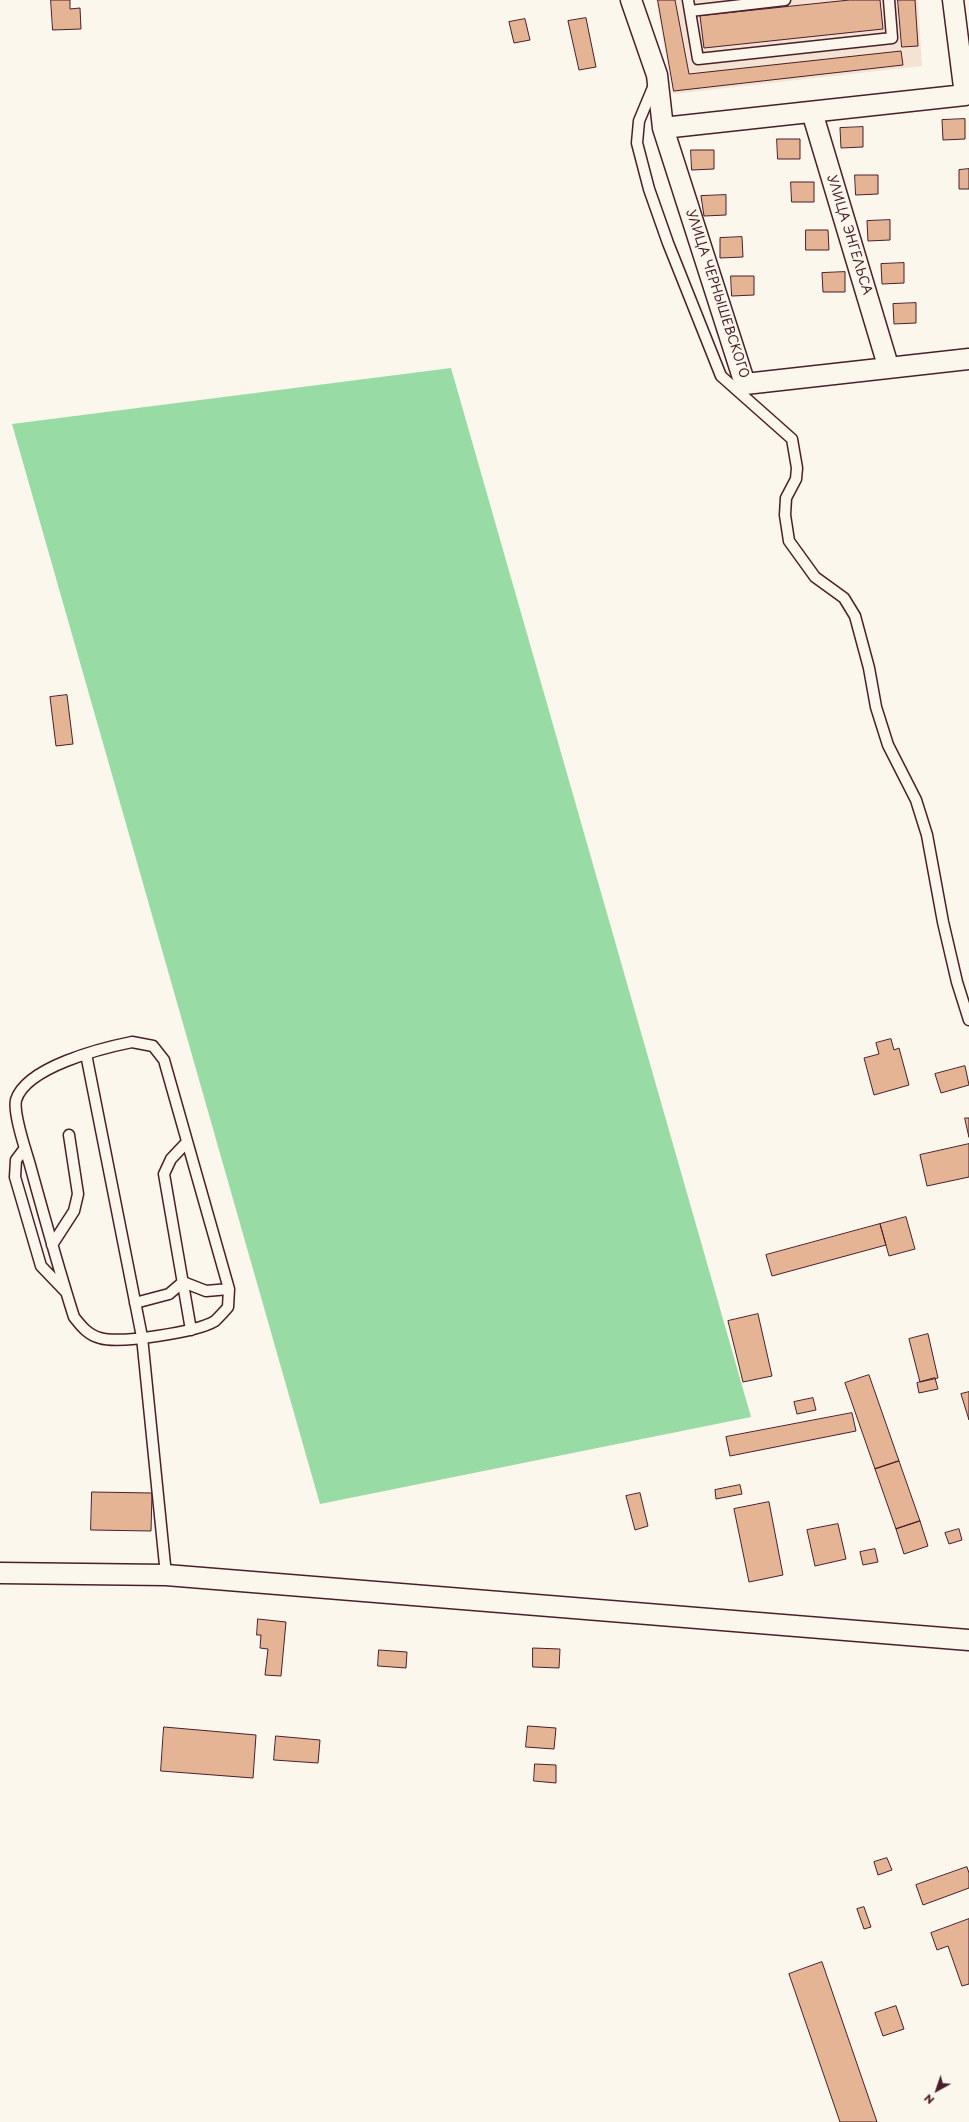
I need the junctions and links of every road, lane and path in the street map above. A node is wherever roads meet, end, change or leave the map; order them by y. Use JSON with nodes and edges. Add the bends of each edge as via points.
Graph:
{"nodes":[{"id":1,"x":631,"y":0,"type":"edge"},
{"id":2,"x":688,"y":0,"type":"edge"},
{"id":3,"x":785,"y":0,"type":"edge"},
{"id":4,"x":889,"y":0,"type":"edge"},
{"id":5,"x":953,"y":0,"type":"edge"},
{"id":6,"x":690,"y":11,"type":"junction"},
{"id":7,"x":658,"y":75,"type":"junction"},
{"id":8,"x":967,"y":99,"type":"edge"},
{"id":9,"x":812,"y":112,"type":"junction"},
{"id":10,"x":663,"y":128,"type":"junction"},
{"id":11,"x":886,"y":358,"type":"dead end"},
{"id":12,"x":969,"y":359,"type":"edge"},
{"id":13,"x":969,"y":1020,"type":"edge"},
{"id":14,"x":86,"y":1054,"type":"junction"},
{"id":15,"x":69,"y":1135,"type":"dead end"},
{"id":16,"x":187,"y":1142,"type":"junction"},
{"id":17,"x":25,"y":1148,"type":"junction"},
{"id":18,"x":52,"y":1245,"type":"junction"},
{"id":19,"x":183,"y":1282,"type":"junction"},
{"id":20,"x":229,"y":1289,"type":"junction"},
{"id":21,"x":66,"y":1293,"type":"junction"},
{"id":22,"x":135,"y":1303,"type":"junction"},
{"id":23,"x":191,"y":1330,"type":"junction"},
{"id":24,"x":142,"y":1337,"type":"junction"},
{"id":25,"x":0,"y":1572,"type":"edge"},
{"id":26,"x":166,"y":1575,"type":"junction"},
{"id":27,"x":969,"y":1640,"type":"edge"}],
"edges":[{"from":1,"to":7,"type":"street"},
{"from":2,"to":6,"type":"lane"},
{"from":3,"to":6,"type":"lane"},
{"from":4,"to":6,"type":"lane","via":[[892,38],[698,59]]},
{"from":5,"to":8,"type":"street"},
{"from":7,"to":10,"type":"street","name":"УЛИЦА ЧЕРНЫШЕВСКОГО"},
{"from":7,"to":13,"type":"lane","via":[[639,121],[637,143],[649,189],[721,376],[792,438],[797,468],[796,479],[786,498],[785,515],[789,541],[815,577],[844,598],[855,616],[876,707],[888,745],[916,800],[927,835],[957,982]]},
{"from":8,"to":9,"type":"street"},
{"from":9,"to":10,"type":"street"},
{"from":9,"to":11,"type":"street","name":"УЛИЦА ЭНГЕЛЬСА"},
{"from":10,"to":12,"type":"street","name":"УЛИЦА ЧЕРНЫШЕВСКОГО","via":[[745,384]]},
{"from":14,"to":16,"type":"lane","via":[[132,1042],[153,1046],[164,1060]]},
{"from":14,"to":17,"type":"lane","via":[[39,1073],[26,1085],[16,1100],[17,1119]]},
{"from":14,"to":22,"type":"lane"},
{"from":15,"to":18,"type":"lane","via":[[78,1194],[74,1211]]},
{"from":16,"to":19,"type":"lane","via":[[171,1159],[164,1174]]},
{"from":16,"to":20,"type":"lane"},
{"from":17,"to":18,"type":"lane"},
{"from":17,"to":21,"type":"lane","via":[[16,1160],[15,1177],[41,1266]]},
{"from":18,"to":21,"type":"lane"},
{"from":19,"to":20,"type":"lane","via":[[206,1291]]},
{"from":19,"to":22,"type":"lane","via":[[169,1294]]},
{"from":19,"to":23,"type":"lane"},
{"from":20,"to":23,"type":"lane","via":[[228,1308],[215,1320]]},
{"from":21,"to":24,"type":"lane","via":[[74,1317],[84,1330],[99,1338]]},
{"from":22,"to":24,"type":"lane"},
{"from":23,"to":24,"type":"lane"},
{"from":24,"to":26,"type":"lane"},
{"from":25,"to":26,"type":"street"},
{"from":26,"to":27,"type":"street"}]}
